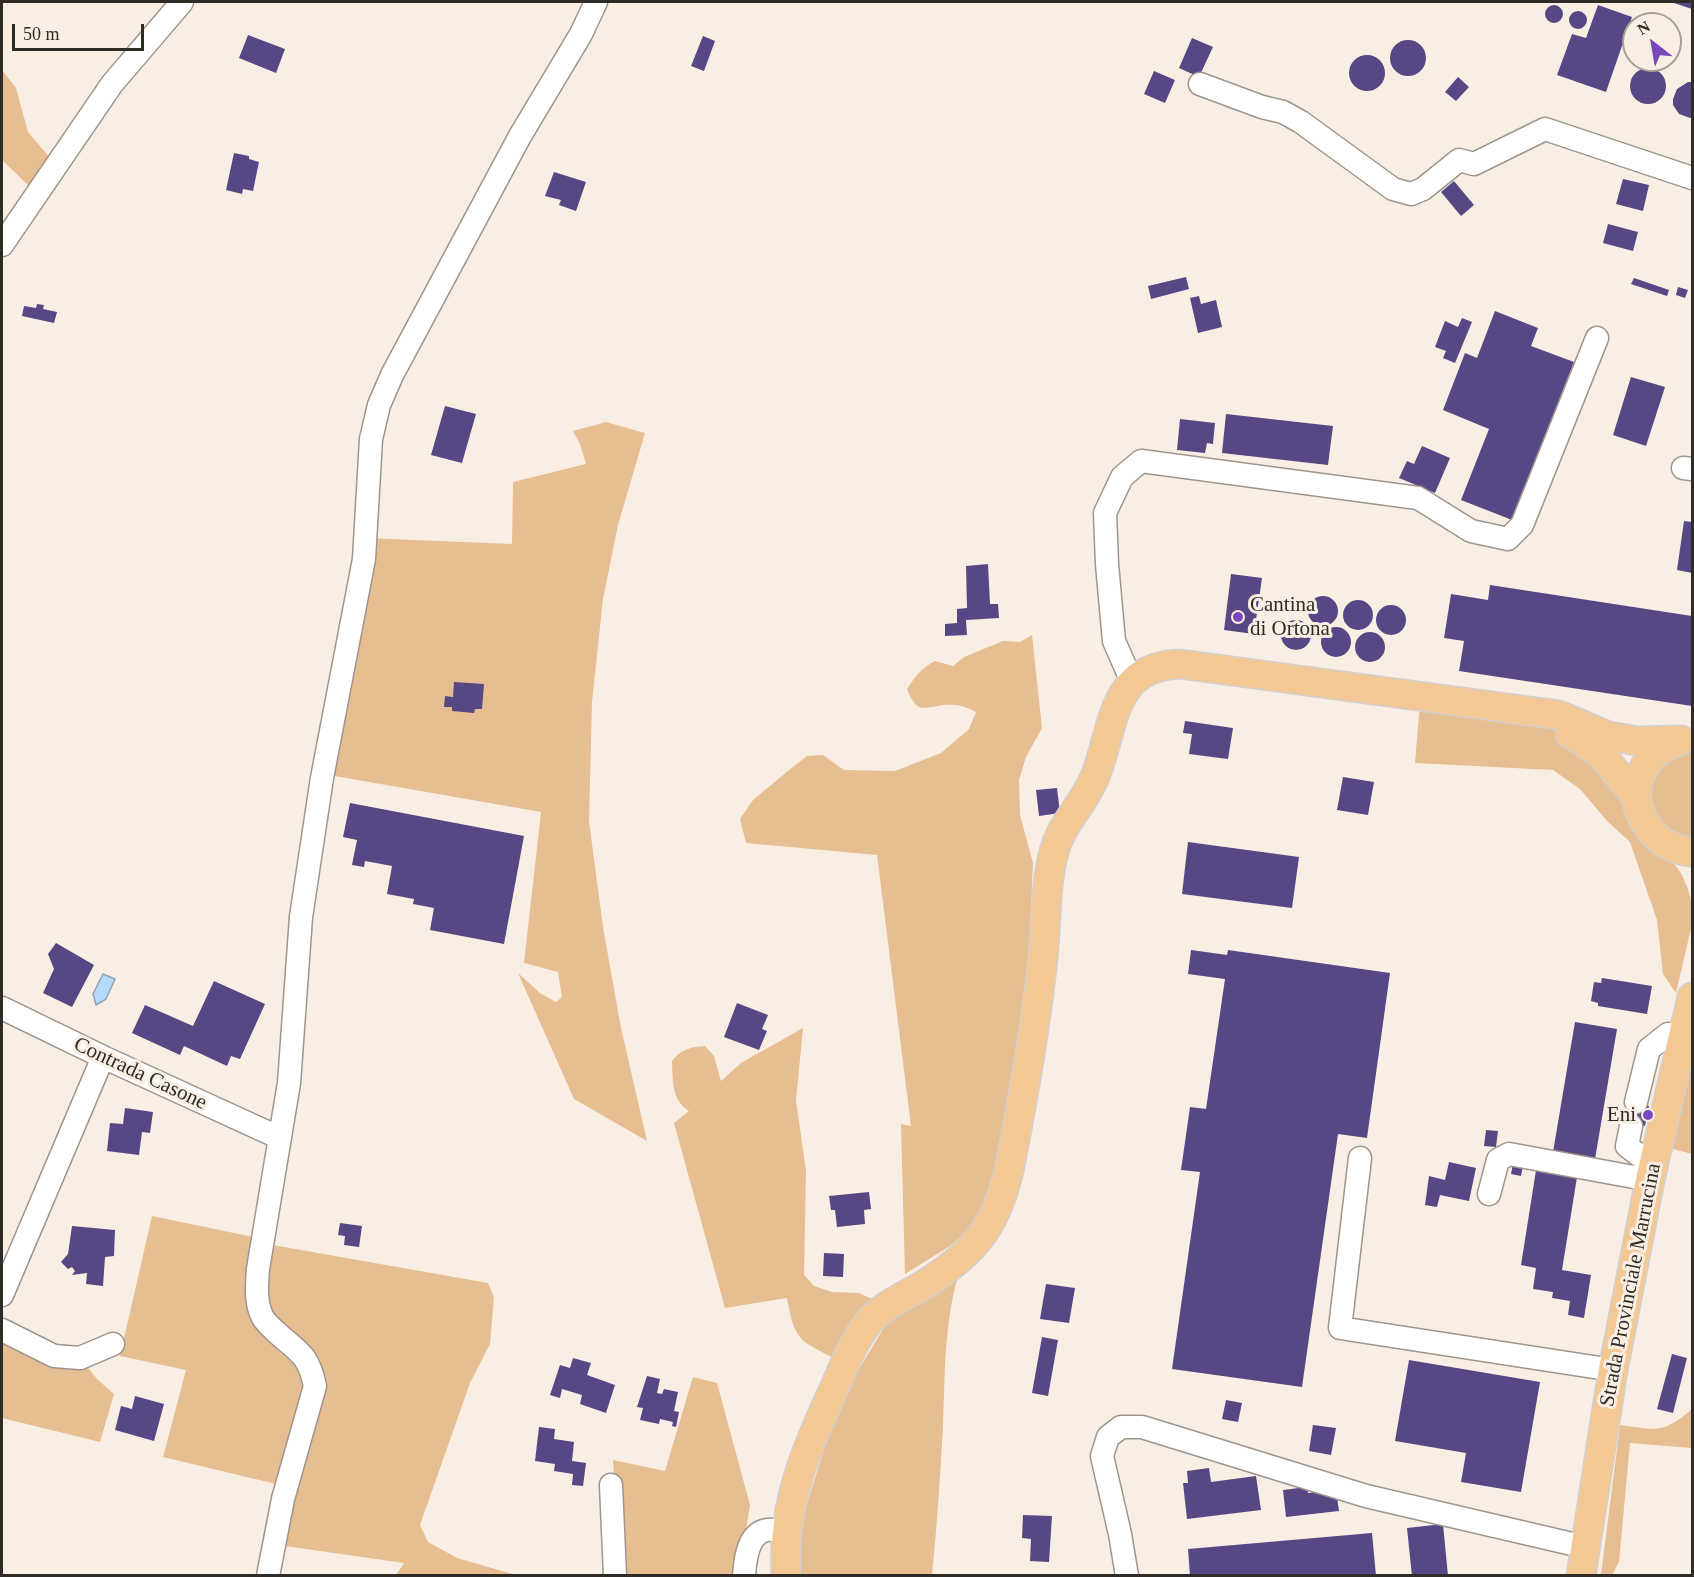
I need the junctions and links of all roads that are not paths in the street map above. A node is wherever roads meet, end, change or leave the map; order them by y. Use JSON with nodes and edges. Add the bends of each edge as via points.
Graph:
{"nodes":[{"id":1,"x":182,"y":2,"type":"edge"},
{"id":2,"x":596,"y":2,"type":"edge"},
{"id":3,"x":1200,"y":84,"type":"dead end"},
{"id":4,"x":1692,"y":178,"type":"edge"},
{"id":5,"x":2,"y":245,"type":"edge"},
{"id":6,"x":1597,"y":338,"type":"dead end"},
{"id":7,"x":1132,"y":682,"type":"junction"},
{"id":8,"x":1521,"y":711,"type":"junction"},
{"id":9,"x":1687,"y":739,"type":"edge"},
{"id":10,"x":1637,"y":798,"type":"junction"},
{"id":11,"x":1679,"y":849,"type":"edge"},
{"id":12,"x":1692,"y":873,"type":"edge"},
{"id":13,"x":1692,"y":997,"type":"edge"},
{"id":14,"x":2,"y":1008,"type":"edge"},
{"id":15,"x":1684,"y":1035,"type":"junction"},
{"id":16,"x":103,"y":1057,"type":"junction"},
{"id":17,"x":1636,"y":1102,"type":"dead end"},
{"id":18,"x":1630,"y":1126,"type":"dead end"},
{"id":19,"x":280,"y":1138,"type":"junction"},
{"id":20,"x":1360,"y":1158,"type":"dead end"},
{"id":21,"x":1652,"y":1171,"type":"junction"},
{"id":22,"x":1489,"y":1194,"type":"dead end"},
{"id":23,"x":2,"y":1295,"type":"edge"},
{"id":24,"x":2,"y":1330,"type":"edge"},
{"id":25,"x":113,"y":1344,"type":"dead end"},
{"id":26,"x":1612,"y":1370,"type":"junction"},
{"id":27,"x":611,"y":1485,"type":"dead end"},
{"id":28,"x":787,"y":1532,"type":"junction"},
{"id":29,"x":1585,"y":1547,"type":"junction"},
{"id":30,"x":268,"y":1575,"type":"edge"},
{"id":31,"x":615,"y":1575,"type":"edge"},
{"id":32,"x":744,"y":1575,"type":"edge"},
{"id":33,"x":786,"y":1575,"type":"edge"},
{"id":34,"x":1127,"y":1575,"type":"edge"},
{"id":35,"x":1581,"y":1575,"type":"edge"}],
"edges":[{"from":1,"to":5,"type":"street","via":[[112,84]]},
{"from":2,"to":19,"type":"street","via":[[514,146],[379,405],[371,439],[364,559],[322,778],[301,917],[293,1037]]},
{"from":3,"to":4,"type":"street","via":[[1283,112],[1393,189],[1411,194],[1459,160],[1474,164],[1545,129]]},
{"from":6,"to":7,"type":"street","via":[[1522,525],[1508,539],[1471,531],[1418,498],[1141,461],[1122,477],[1105,513],[1114,641]]},
{"from":7,"to":8,"type":"main road","via":[[1156,667],[1180,664]]},
{"from":7,"to":28,"type":"main road","via":[[1115,708],[1094,780],[1059,835],[1053,854],[1042,966],[1012,1157],[996,1213],[982,1236],[959,1260],[869,1323],[848,1357],[820,1419],[796,1485]]},
{"from":8,"to":9,"type":"main road","via":[[1559,715],[1608,736],[1638,741]]},
{"from":8,"to":10,"type":"main road","via":[[1585,741],[1611,764]]},
{"from":9,"to":10,"type":"main road","via":[[1663,747],[1649,761],[1640,778]]},
{"from":10,"to":11,"type":"main road","via":[[1641,817],[1651,833]]},
{"from":11,"to":12,"type":"main road"},
{"from":13,"to":15,"type":"main road","name":"Strada Provinciale Marrucina"},
{"from":14,"to":16,"type":"street","name":"Contrada Casone"},
{"from":15,"to":17,"type":"street","via":[[1668,1034],[1649,1049]]},
{"from":15,"to":21,"type":"main road","name":"Strada Provinciale Marrucina"},
{"from":16,"to":19,"type":"street","name":"Contrada Casone"},
{"from":16,"to":23,"type":"street"},
{"from":18,"to":21,"type":"street","via":[[1627,1146]]},
{"from":19,"to":30,"type":"street","via":[[256,1297],[262,1318],[302,1353],[312,1369],[315,1386],[283,1498]]},
{"from":20,"to":26,"type":"street","via":[[1340,1328]]},
{"from":21,"to":22,"type":"street","via":[[1509,1154],[1498,1160]]},
{"from":21,"to":26,"type":"main road","name":"Strada Provinciale Marrucina"},
{"from":24,"to":25,"type":"street","via":[[54,1356],[80,1358]]},
{"from":26,"to":29,"type":"main road","name":"Strada Provinciale Marrucina"},
{"from":27,"to":31,"type":"street"},
{"from":28,"to":32,"type":"street","via":[[759,1533],[750,1544]]},
{"from":28,"to":33,"type":"main road"},
{"from":29,"to":34,"type":"street","via":[[1366,1496],[1142,1427],[1121,1427],[1108,1437],[1102,1456]]},
{"from":29,"to":35,"type":"main road","name":"Strada Provinciale Marrucina"}]}
